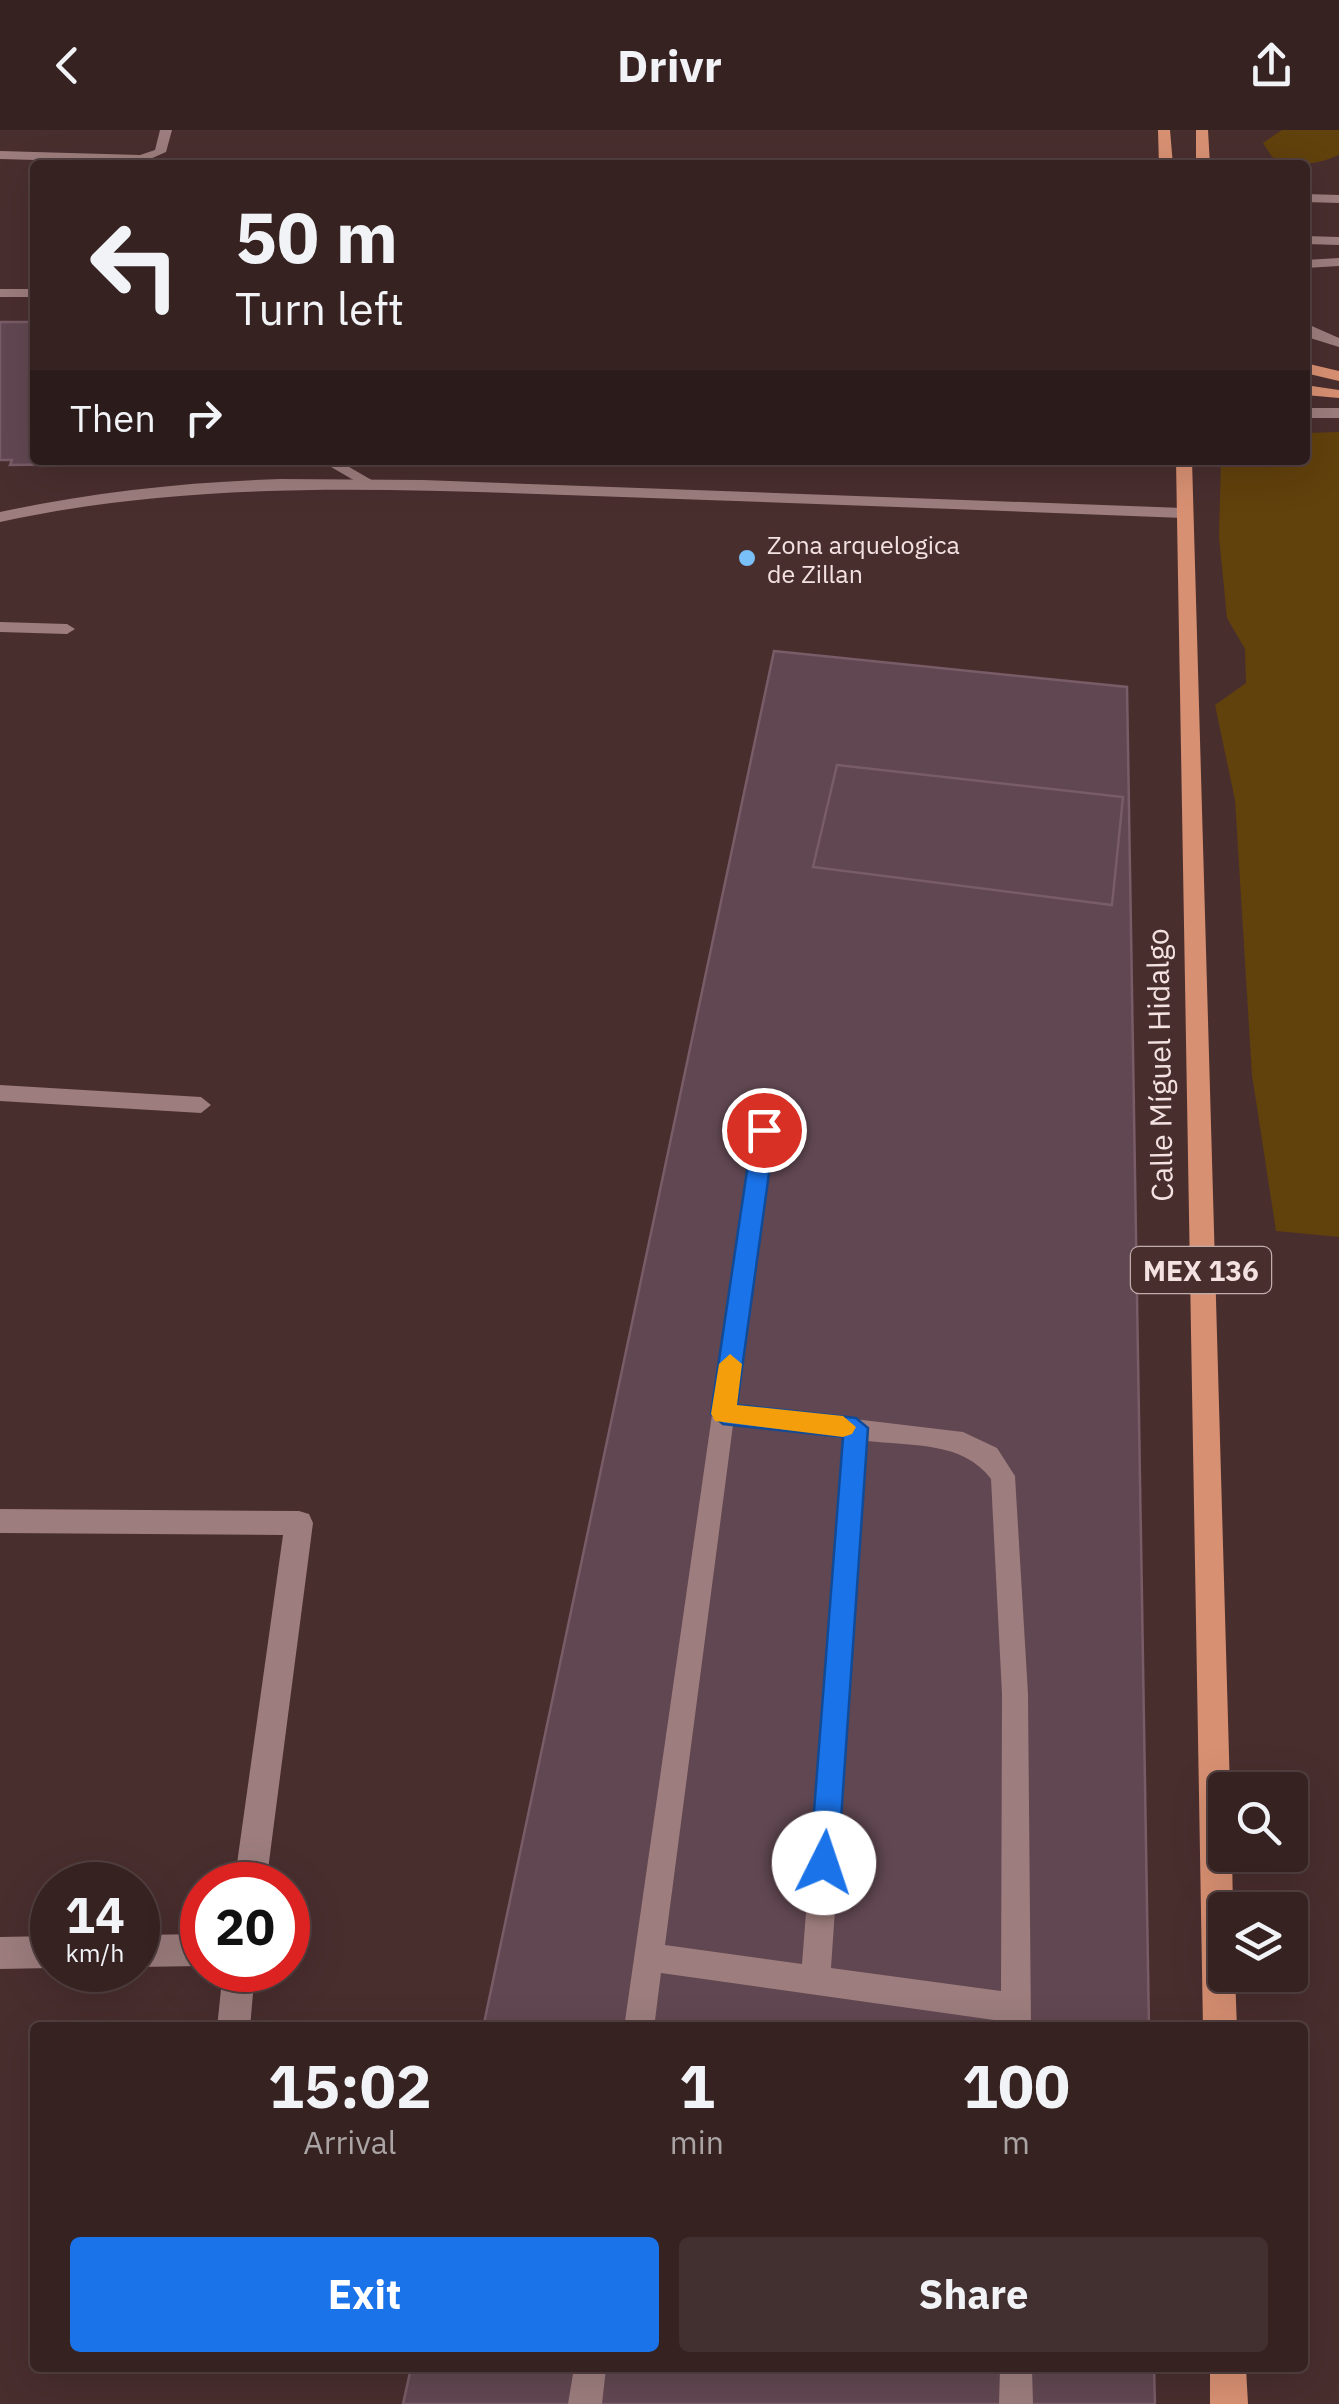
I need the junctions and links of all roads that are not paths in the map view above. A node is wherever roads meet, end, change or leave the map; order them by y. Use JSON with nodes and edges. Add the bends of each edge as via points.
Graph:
{"nodes":[{"id":1,"x":166,"y":130,"type":"edge"},
{"id":2,"x":1164,"y":130,"type":"edge"},
{"id":3,"x":1202,"y":130,"type":"edge"},
{"id":4,"x":0,"y":156,"type":"edge"},
{"id":5,"x":1166,"y":160,"type":"edge"},
{"id":6,"x":1203,"y":160,"type":"edge"},
{"id":7,"x":1310,"y":198,"type":"edge"},
{"id":8,"x":1339,"y":199,"type":"edge"},
{"id":9,"x":1310,"y":240,"type":"edge"},
{"id":10,"x":1339,"y":241,"type":"edge"},
{"id":11,"x":1339,"y":262,"type":"edge"},
{"id":12,"x":1310,"y":264,"type":"edge"},
{"id":13,"x":0,"y":292,"type":"edge"},
{"id":14,"x":30,"y":293,"type":"edge"},
{"id":15,"x":1310,"y":332,"type":"edge"},
{"id":16,"x":1339,"y":342,"type":"edge"},
{"id":17,"x":1310,"y":371,"type":"edge"},
{"id":18,"x":1338,"y":388,"type":"edge"},
{"id":19,"x":1310,"y":391,"type":"edge"},
{"id":20,"x":1310,"y":413,"type":"edge"},
{"id":21,"x":1339,"y":413,"type":"edge"},
{"id":22,"x":335,"y":465,"type":"edge"},
{"id":23,"x":1184,"y":465,"type":"edge"},
{"id":24,"x":374,"y":486,"type":"junction"},
{"id":25,"x":1183,"y":513,"type":"junction"},
{"id":26,"x":0,"y":517,"type":"edge"},
{"id":27,"x":0,"y":627,"type":"edge"},
{"id":28,"x":67,"y":629,"type":"dead end"},
{"id":29,"x":0,"y":1093,"type":"edge"},
{"id":30,"x":201,"y":1104,"type":"dead end"},
{"id":31,"x":764,"y":1130,"type":"dead end"},
{"id":32,"x":723,"y":1414,"type":"junction"},
{"id":33,"x":856,"y":1428,"type":"junction"},
{"id":34,"x":0,"y":1521,"type":"edge"},
{"id":35,"x":253,"y":1862,"type":"edge"},
{"id":36,"x":30,"y":1952,"type":"edge"},
{"id":37,"x":0,"y":1953,"type":"edge"},
{"id":38,"x":649,"y":1958,"type":"junction"},
{"id":39,"x":816,"y":1981,"type":"junction"},
{"id":40,"x":237,"y":1992,"type":"edge"},
{"id":41,"x":1016,"y":2018,"type":"edge"},
{"id":42,"x":234,"y":2022,"type":"edge"},
{"id":43,"x":640,"y":2022,"type":"edge"},
{"id":44,"x":1220,"y":2022,"type":"edge"},
{"id":45,"x":589,"y":2372,"type":"edge"},
{"id":46,"x":1016,"y":2372,"type":"edge"},
{"id":47,"x":1228,"y":2372,"type":"edge"},
{"id":48,"x":585,"y":2404,"type":"edge"},
{"id":49,"x":1016,"y":2404,"type":"edge"},
{"id":50,"x":1229,"y":2404,"type":"edge"}],
"edges":[{"from":1,"to":4,"type":"lane","via":[[160,152],[141,159]]},
{"from":2,"to":5,"type":"main road"},
{"from":3,"to":6,"type":"main road"},
{"from":7,"to":8,"type":"lane"},
{"from":9,"to":10,"type":"lane"},
{"from":11,"to":12,"type":"lane"},
{"from":13,"to":14,"type":"street"},
{"from":15,"to":16,"type":"lane"},
{"from":17,"to":18,"type":"main road"},
{"from":18,"to":19,"type":"street"},
{"from":20,"to":21,"type":"street"},
{"from":22,"to":24,"type":"lane"},
{"from":23,"to":25,"type":"main road","name":"Calle Míguel Hidalgo","number":"MEX 136"},
{"from":24,"to":25,"type":"street"},
{"from":24,"to":26,"type":"street","via":[[200,486],[61,502]]},
{"from":25,"to":44,"type":"main road","name":"Calle Míguel Hidalgo","number":"MEX 136"},
{"from":27,"to":28,"type":"lane"},
{"from":29,"to":30,"type":"lane"},
{"from":31,"to":32,"type":"lane"},
{"from":32,"to":33,"type":"lane"},
{"from":32,"to":38,"type":"lane"},
{"from":33,"to":39,"type":"lane"},
{"from":33,"to":41,"type":"lane","via":[[963,1442],[988,1456],[1003,1476],[1015,1694]]},
{"from":34,"to":35,"type":"street","via":[[299,1523]]},
{"from":36,"to":37,"type":"street"},
{"from":38,"to":39,"type":"lane"},
{"from":38,"to":43,"type":"lane"},
{"from":39,"to":41,"type":"lane"},
{"from":40,"to":42,"type":"street"},
{"from":45,"to":48,"type":"lane"},
{"from":46,"to":49,"type":"lane"},
{"from":47,"to":50,"type":"main road"}]}
